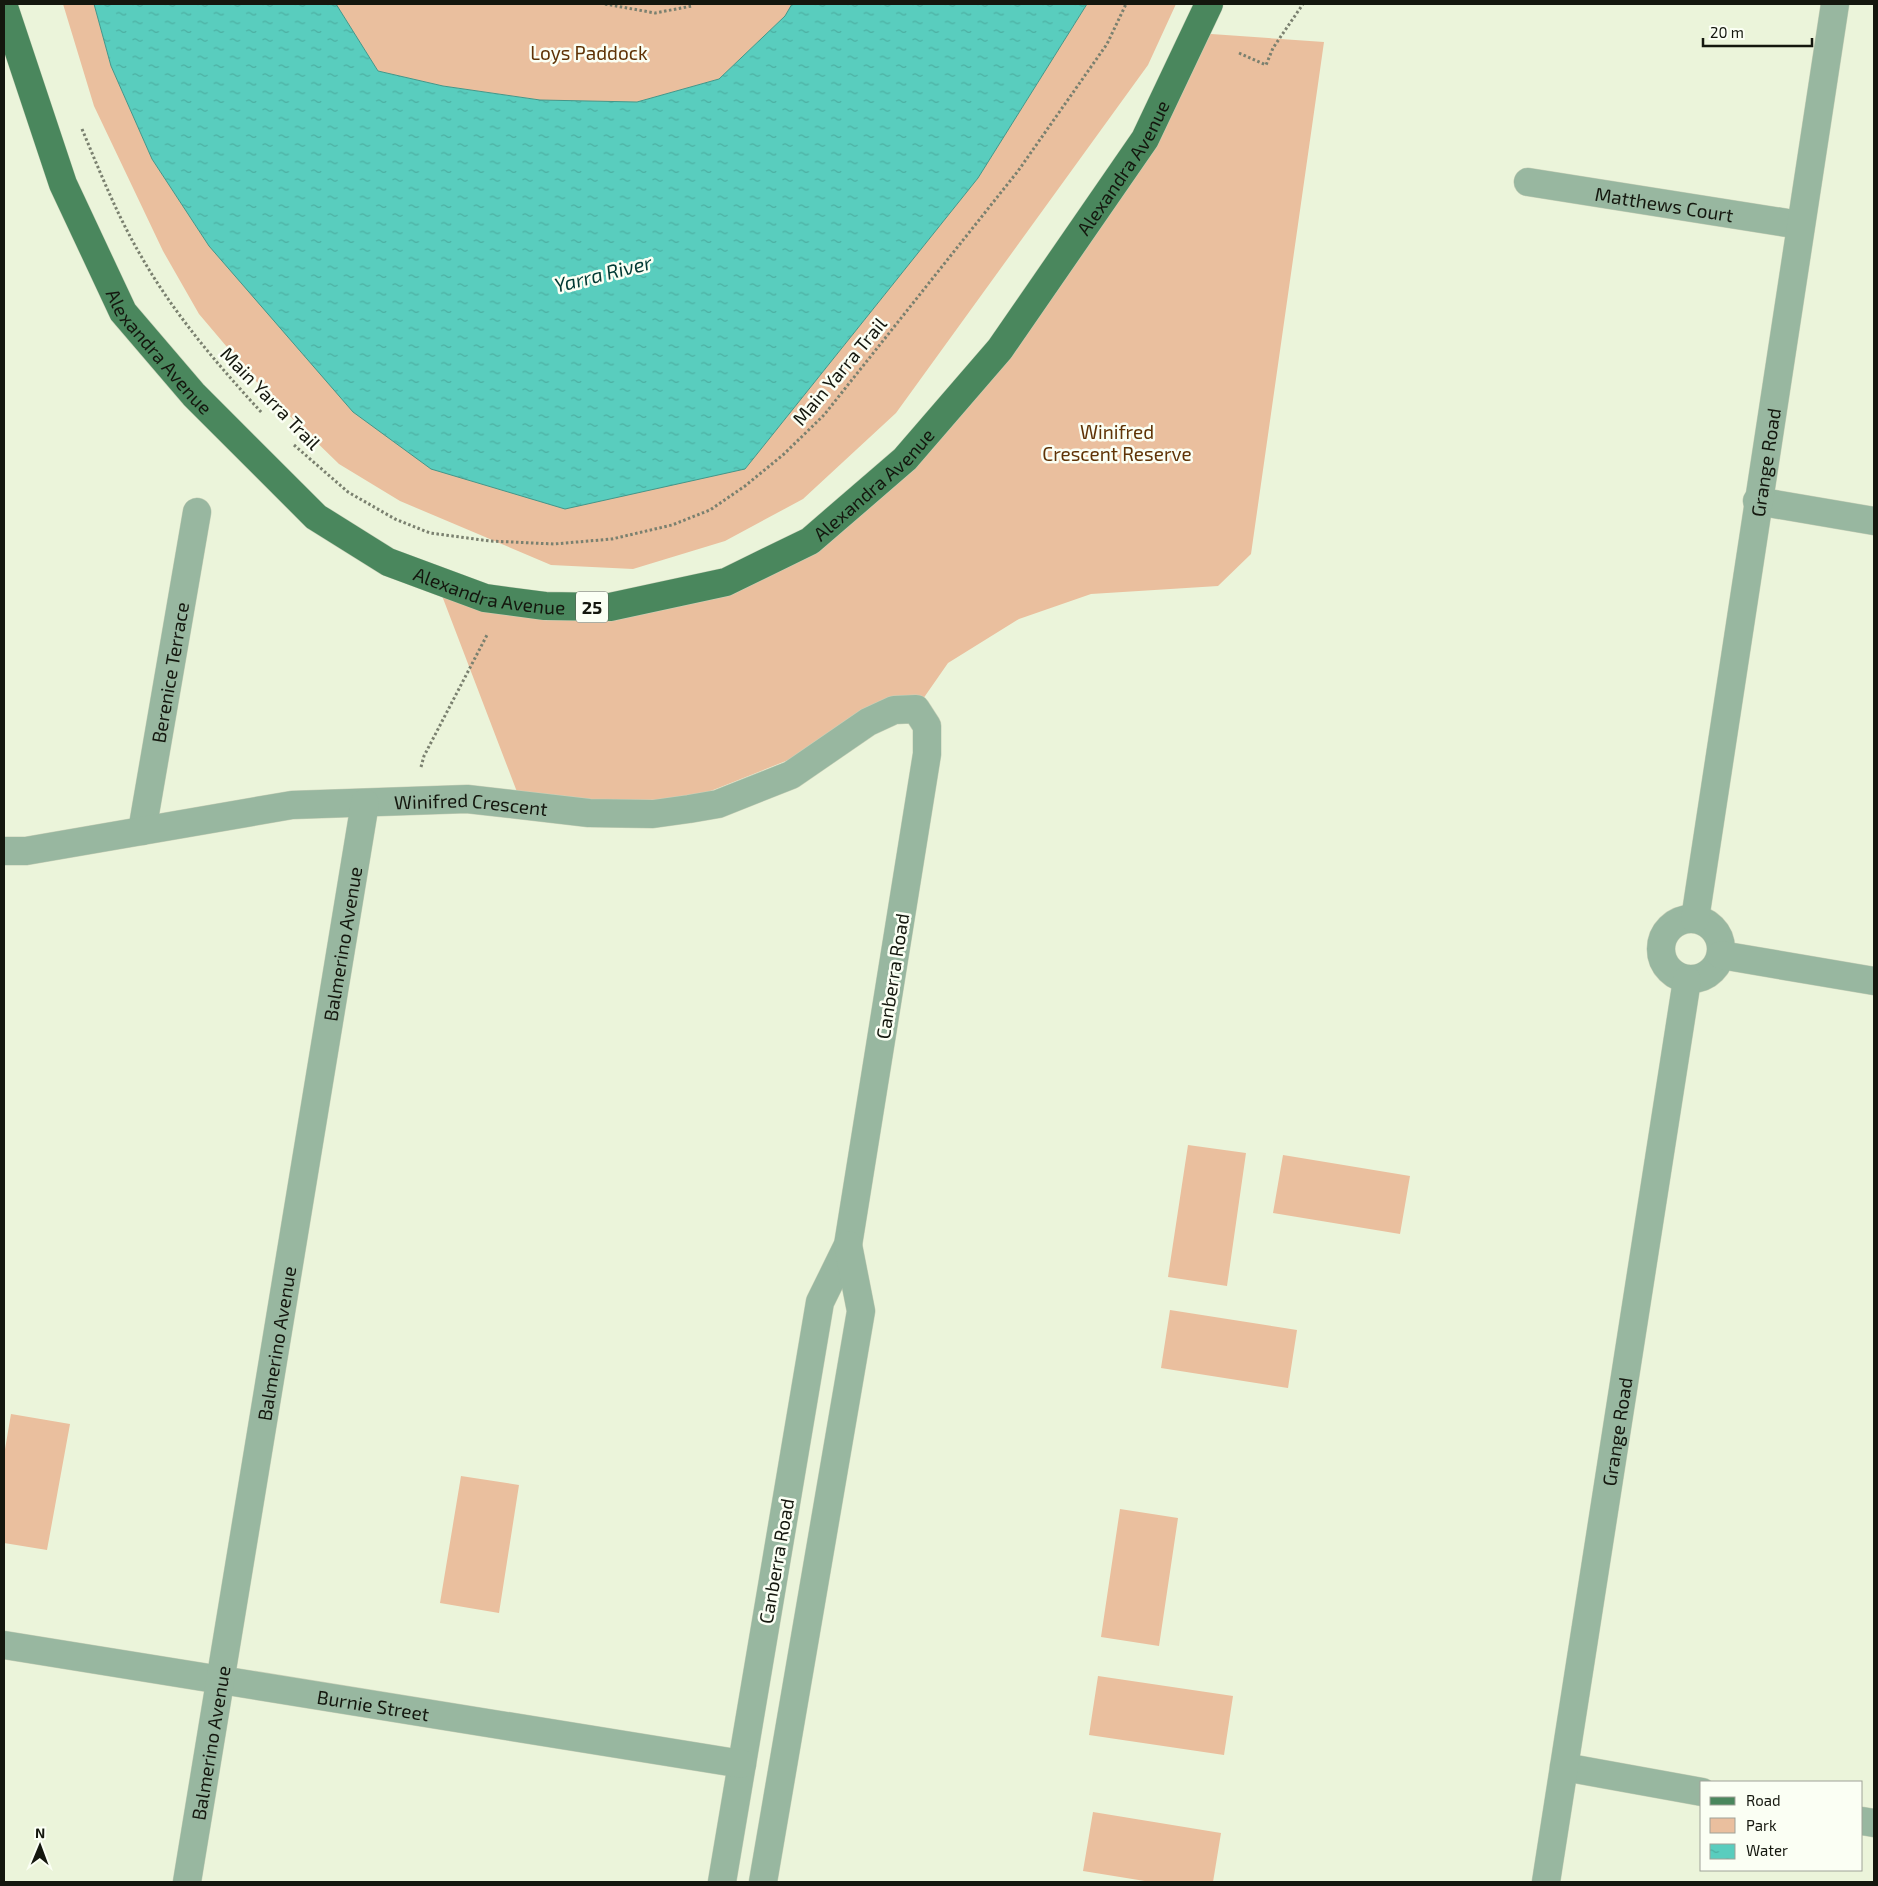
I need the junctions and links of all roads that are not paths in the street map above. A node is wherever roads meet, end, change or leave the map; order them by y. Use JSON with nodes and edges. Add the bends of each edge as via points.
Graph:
{"nodes":[{"id":1,"x":1209,"y":4,"type":"edge"},
{"id":2,"x":1835,"y":4,"type":"edge"},
{"id":3,"x":4,"y":7,"type":"edge"},
{"id":4,"x":1528,"y":182,"type":"dead end"},
{"id":5,"x":1800,"y":226,"type":"junction"},
{"id":6,"x":1757,"y":501,"type":"junction"},
{"id":7,"x":197,"y":512,"type":"dead end"},
{"id":8,"x":1874,"y":521,"type":"edge"},
{"id":9,"x":916,"y":709,"type":"joint"},
{"id":10,"x":365,"y":803,"type":"junction"},
{"id":11,"x":142,"y":832,"type":"junction"},
{"id":12,"x":4,"y":851,"type":"edge"},
{"id":13,"x":1695,"y":919,"type":"junction"},
{"id":14,"x":1721,"y":955,"type":"junction"},
{"id":15,"x":1686,"y":980,"type":"junction"},
{"id":16,"x":1874,"y":981,"type":"edge"},
{"id":17,"x":848,"y":1245,"type":"junction"},
{"id":18,"x":4,"y":1645,"type":"edge"},
{"id":19,"x":220,"y":1680,"type":"junction"},
{"id":20,"x":742,"y":1764,"type":"junction"},
{"id":21,"x":1564,"y":1767,"type":"junction"},
{"id":22,"x":1700,"y":1792,"type":"edge"},
{"id":23,"x":187,"y":1882,"type":"edge"},
{"id":24,"x":722,"y":1882,"type":"edge"},
{"id":25,"x":763,"y":1882,"type":"edge"},
{"id":26,"x":1546,"y":1882,"type":"edge"}],
"edges":[{"from":1,"to":3,"type":"main road","name":"Alexandra Avenue","number":"25","via":[[1145,139],[1000,349],[905,459],[810,541],[726,582],[610,608],[545,606],[485,598],[388,562],[316,517],[258,460],[194,395],[123,312],[63,184]]},
{"from":2,"to":5,"type":"street","name":"Grange Road"},
{"from":4,"to":5,"type":"street","name":"Matthews Court"},
{"from":5,"to":6,"type":"street","name":"Grange Road"},
{"from":6,"to":8,"type":"street"},
{"from":6,"to":13,"type":"street","name":"Grange Road"},
{"from":7,"to":11,"type":"street","name":"Berenice Terrace"},
{"from":9,"to":10,"type":"street","name":"Winifred Crescent","via":[[894,710],[868,722],[791,775],[718,804],[653,814],[589,813],[467,799]]},
{"from":9,"to":17,"type":"street","name":"Canberra Road","via":[[927,726],[927,754]]},
{"from":10,"to":11,"type":"street","name":"Winifred Crescent","via":[[292,805]]},
{"from":10,"to":19,"type":"street","name":"Balmerino Avenue"},
{"from":11,"to":12,"type":"street","name":"Winifred Crescent"},
{"from":13,"to":14,"type":"street","via":[[1712,928],[1718,936]]},
{"from":13,"to":15,"type":"street","via":[[1676,922],[1663,936],[1660,946],[1664,964],[1670,972]]},
{"from":14,"to":15,"type":"street","via":[[1718,964],[1705,976]]},
{"from":14,"to":16,"type":"street"},
{"from":15,"to":21,"type":"street","name":"Grange Road"},
{"from":17,"to":20,"type":"street","name":"Canberra Road","via":[[820,1302]]},
{"from":17,"to":25,"type":"street","name":"Canberra Road","via":[[861,1311]]},
{"from":18,"to":19,"type":"street","name":"Burnie Street"},
{"from":19,"to":20,"type":"street","name":"Burnie Street"},
{"from":19,"to":23,"type":"street","name":"Balmerino Avenue"},
{"from":20,"to":24,"type":"street","name":"Canberra Road"},
{"from":21,"to":22,"type":"street"},
{"from":21,"to":26,"type":"street","name":"Grange Road"}]}
